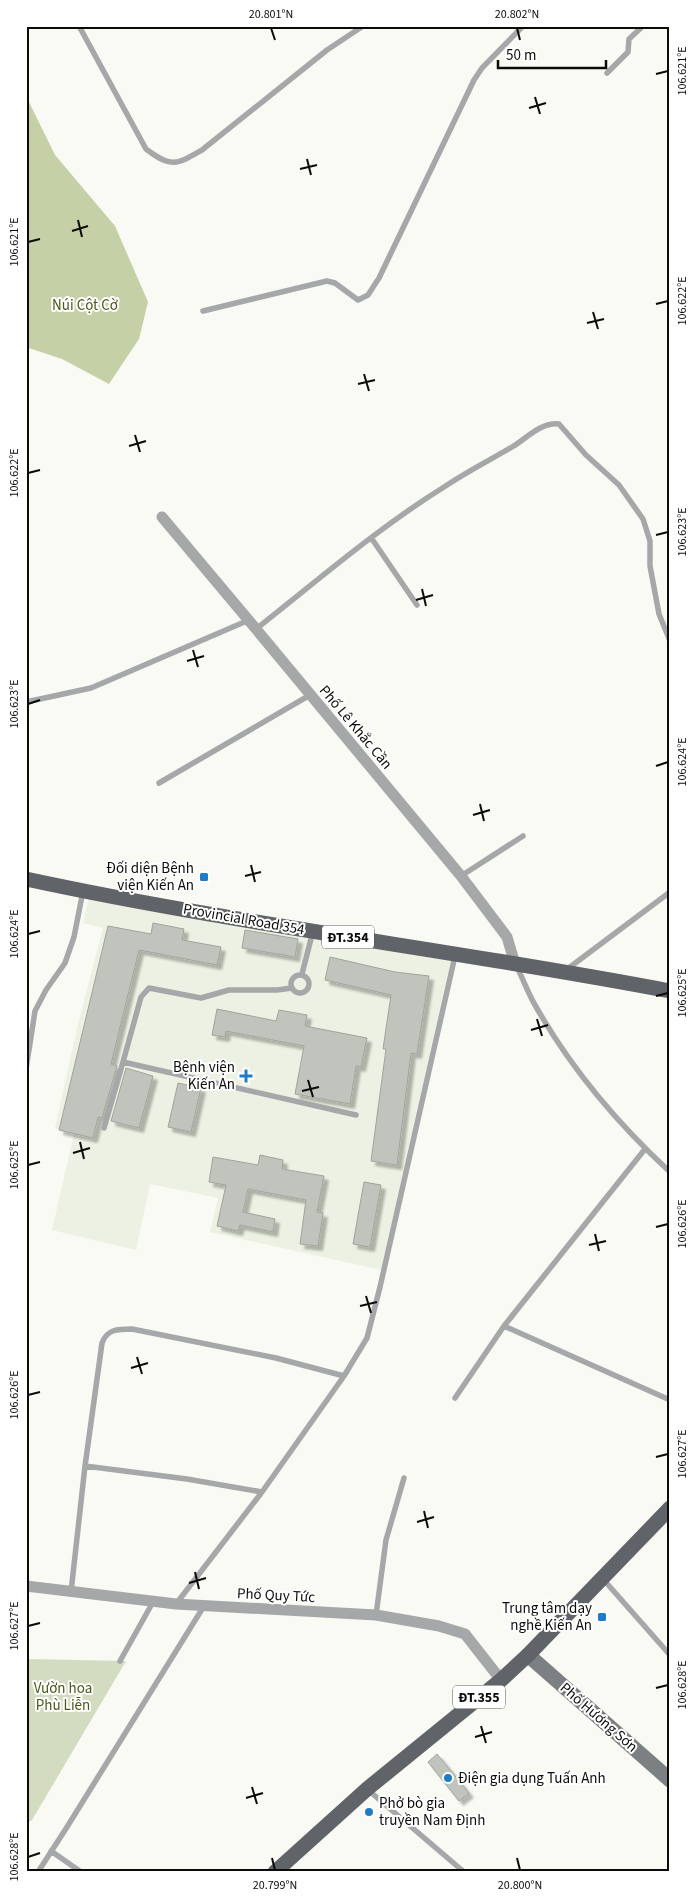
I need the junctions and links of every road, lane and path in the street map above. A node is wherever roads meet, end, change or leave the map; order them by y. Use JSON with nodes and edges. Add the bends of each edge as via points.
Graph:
{"nodes":[{"id":1,"x":79,"y":26,"type":"edge"},
{"id":2,"x":363,"y":26,"type":"edge"},
{"id":3,"x":523,"y":26,"type":"edge"},
{"id":4,"x":643,"y":26,"type":"edge"},
{"id":5,"x":607,"y":73,"type":"dead end"},
{"id":6,"x":203,"y":311,"type":"dead end"},
{"id":7,"x":162,"y":517,"type":"dead end"},
{"id":8,"x":372,"y":538,"type":"junction"},
{"id":9,"x":417,"y":605,"type":"dead end"},
{"id":10,"x":253,"y":624,"type":"junction"},
{"id":11,"x":670,"y":641,"type":"edge"},
{"id":12,"x":310,"y":694,"type":"junction"},
{"id":13,"x":26,"y":702,"type":"edge"},
{"id":14,"x":158,"y":783,"type":"dead end"},
{"id":15,"x":523,"y":836,"type":"dead end"},
{"id":16,"x":461,"y":876,"type":"junction"},
{"id":17,"x":26,"y":879,"type":"edge"},
{"id":18,"x":83,"y":891,"type":"junction"},
{"id":19,"x":670,"y":892,"type":"edge"},
{"id":20,"x":313,"y":932,"type":"junction"},
{"id":21,"x":456,"y":953,"type":"junction"},
{"id":22,"x":515,"y":964,"type":"junction"},
{"id":23,"x":564,"y":971,"type":"junction"},
{"id":24,"x":302,"y":974,"type":"junction"},
{"id":25,"x":292,"y":988,"type":"junction"},
{"id":26,"x":670,"y":991,"type":"edge"},
{"id":27,"x":123,"y":1062,"type":"junction"},
{"id":28,"x":26,"y":1068,"type":"edge"},
{"id":29,"x":356,"y":1115,"type":"dead end"},
{"id":30,"x":104,"y":1128,"type":"dead end"},
{"id":31,"x":645,"y":1149,"type":"junction"},
{"id":32,"x":670,"y":1172,"type":"edge"},
{"id":33,"x":504,"y":1326,"type":"junction"},
{"id":34,"x":344,"y":1376,"type":"junction"},
{"id":35,"x":455,"y":1398,"type":"dead end"},
{"id":36,"x":670,"y":1400,"type":"edge"},
{"id":37,"x":86,"y":1466,"type":"junction"},
{"id":38,"x":404,"y":1478,"type":"dead end"},
{"id":39,"x":262,"y":1492,"type":"junction"},
{"id":40,"x":670,"y":1508,"type":"edge"},
{"id":41,"x":602,"y":1578,"type":"junction"},
{"id":42,"x":26,"y":1586,"type":"edge"},
{"id":43,"x":71,"y":1592,"type":"junction"},
{"id":44,"x":154,"y":1601,"type":"junction"},
{"id":45,"x":176,"y":1604,"type":"junction"},
{"id":46,"x":204,"y":1606,"type":"junction"},
{"id":47,"x":376,"y":1615,"type":"junction"},
{"id":48,"x":528,"y":1655,"type":"junction"},
{"id":49,"x":670,"y":1655,"type":"edge"},
{"id":50,"x":120,"y":1661,"type":"dead end"},
{"id":51,"x":501,"y":1680,"type":"junction"},
{"id":52,"x":670,"y":1780,"type":"edge"},
{"id":53,"x":368,"y":1789,"type":"junction"},
{"id":54,"x":51,"y":1851,"type":"junction"},
{"id":55,"x":38,"y":1872,"type":"edge"},
{"id":56,"x":81,"y":1872,"type":"edge"},
{"id":57,"x":275,"y":1872,"type":"edge"},
{"id":58,"x":464,"y":1872,"type":"edge"}],
"edges":[{"from":1,"to":2,"type":"lane","via":[[146,149],[160,160],[173,163],[202,150],[327,50]]},
{"from":3,"to":6,"type":"lane","via":[[474,80],[380,278],[368,295],[358,300],[327,281]]},
{"from":4,"to":5,"type":"lane","via":[[629,39],[628,52]]},
{"from":7,"to":10,"type":"street","name":"Phố Lê Khắc Cần"},
{"from":8,"to":9,"type":"lane"},
{"from":8,"to":10,"type":"lane"},
{"from":8,"to":11,"type":"lane","via":[[443,487],[545,425],[558,424],[619,485],[643,519],[650,541],[650,566],[659,614]]},
{"from":10,"to":12,"type":"street","name":"Phố Lê Khắc Cần"},
{"from":10,"to":13,"type":"lane","via":[[92,688]]},
{"from":12,"to":14,"type":"lane"},
{"from":12,"to":16,"type":"street","name":"Phố Lê Khắc Cần"},
{"from":15,"to":16,"type":"lane"},
{"from":16,"to":22,"type":"street","name":"Phố Lê Khắc Cần","via":[[507,937]]},
{"from":17,"to":18,"type":"main road","name":"Provincial Road 354","number":"ĐT.354"},
{"from":18,"to":20,"type":"main road","name":"Provincial Road 354","number":"ĐT.354"},
{"from":18,"to":28,"type":"lane","via":[[65,962],[35,1011]]},
{"from":19,"to":23,"type":"lane"},
{"from":20,"to":21,"type":"main road","name":"Provincial Road 354","number":"ĐT.354"},
{"from":20,"to":24,"type":"lane"},
{"from":21,"to":22,"type":"main road","name":"Provincial Road 354","number":"ĐT.354"},
{"from":21,"to":34,"type":"lane","via":[[367,1338]]},
{"from":22,"to":23,"type":"main road","name":"Provincial Road 354","number":"ĐT.354"},
{"from":22,"to":31,"type":"lane","via":[[534,1004],[557,1040],[600,1099]]},
{"from":23,"to":26,"type":"main road","name":"Provincial Road 354","number":"ĐT.354"},
{"from":24,"to":25,"type":"lane","via":[[292,979]]},
{"from":24,"to":25,"type":"lane","via":[[310,984],[306,991],[298,993]]},
{"from":25,"to":27,"type":"lane","via":[[229,990],[201,998],[149,988],[141,997]]},
{"from":27,"to":29,"type":"lane"},
{"from":27,"to":30,"type":"lane"},
{"from":31,"to":32,"type":"lane"},
{"from":31,"to":33,"type":"lane"},
{"from":33,"to":35,"type":"lane"},
{"from":33,"to":36,"type":"lane"},
{"from":34,"to":37,"type":"lane","via":[[276,1358],[132,1329],[110,1331],[102,1344]]},
{"from":34,"to":39,"type":"lane"},
{"from":37,"to":39,"type":"lane"},
{"from":37,"to":43,"type":"lane"},
{"from":38,"to":47,"type":"lane","via":[[386,1540]]},
{"from":39,"to":45,"type":"lane"},
{"from":40,"to":41,"type":"main road","number":"ĐT.355"},
{"from":41,"to":48,"type":"main road","number":"ĐT.355"},
{"from":41,"to":49,"type":"lane"},
{"from":42,"to":43,"type":"street","name":"Phố Quy Tức"},
{"from":43,"to":44,"type":"street","name":"Phố Quy Tức"},
{"from":44,"to":45,"type":"street","name":"Phố Quy Tức"},
{"from":44,"to":50,"type":"lane"},
{"from":45,"to":46,"type":"street","name":"Phố Quy Tức"},
{"from":46,"to":47,"type":"street","name":"Phố Quy Tức"},
{"from":46,"to":54,"type":"lane"},
{"from":47,"to":51,"type":"street","name":"Phố Quy Tức","via":[[465,1634]]},
{"from":48,"to":51,"type":"main road","number":"ĐT.355"},
{"from":48,"to":52,"type":"street","name":"Phố Hương Sơn"},
{"from":51,"to":53,"type":"main road","number":"ĐT.355"},
{"from":53,"to":57,"type":"main road","number":"ĐT.355"},
{"from":53,"to":58,"type":"lane"},
{"from":54,"to":55,"type":"lane"},
{"from":54,"to":56,"type":"lane"}]}
